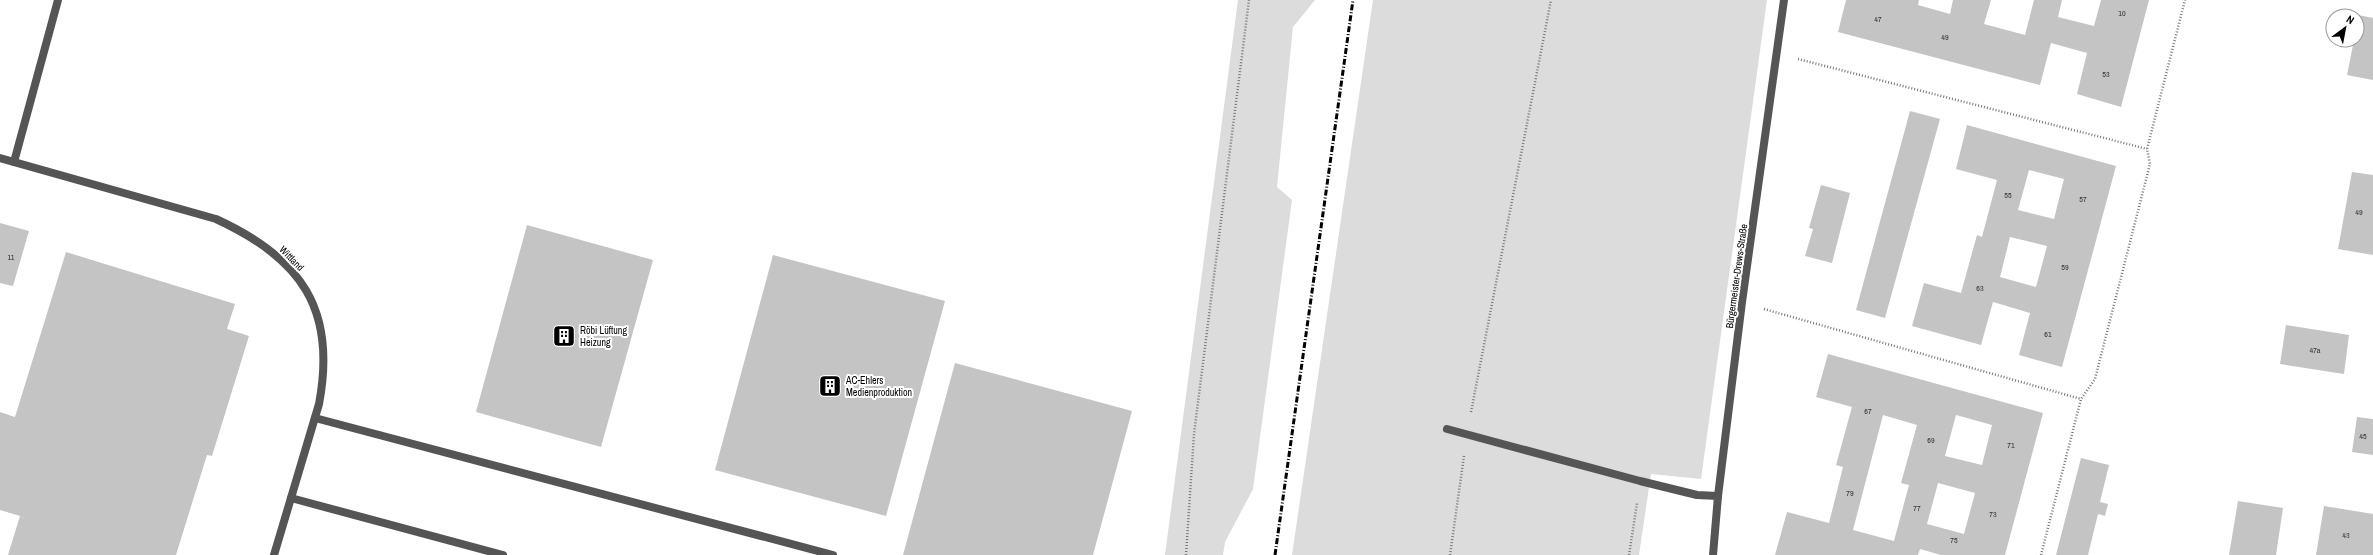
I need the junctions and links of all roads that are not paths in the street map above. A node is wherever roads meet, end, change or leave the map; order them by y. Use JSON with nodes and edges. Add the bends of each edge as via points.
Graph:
{"nodes":[{"id":1,"x":58,"y":0,"type":"edge"},
{"id":2,"x":1784,"y":0,"type":"edge"},
{"id":3,"x":0,"y":158,"type":"edge"},
{"id":4,"x":14,"y":162,"type":"junction"},
{"id":5,"x":315,"y":418,"type":"junction"},
{"id":6,"x":1447,"y":429,"type":"dead end"},
{"id":7,"x":1718,"y":496,"type":"junction"},
{"id":8,"x":291,"y":498,"type":"junction"},
{"id":9,"x":274,"y":555,"type":"edge"},
{"id":10,"x":503,"y":555,"type":"edge"},
{"id":11,"x":833,"y":555,"type":"edge"},
{"id":12,"x":1713,"y":555,"type":"edge"}],
"edges":[{"from":1,"to":4,"type":"street"},
{"from":2,"to":7,"type":"street","name":"Bürgermeister-Drews-Straße"},
{"from":3,"to":4,"type":"street","name":"Wittland"},
{"from":4,"to":5,"type":"street","name":"Wittland","via":[[216,219],[263,244],[297,277],[309,294],[318,314],[324,357],[324,379]]},
{"from":5,"to":8,"type":"street","name":"Wittland"},
{"from":5,"to":11,"type":"street"},
{"from":6,"to":7,"type":"street","via":[[1640,481],[1697,494]]},
{"from":7,"to":12,"type":"street","name":"Bürgermeister-Drews-Straße"},
{"from":8,"to":9,"type":"street","name":"Wittland"},
{"from":8,"to":10,"type":"street"}]}
